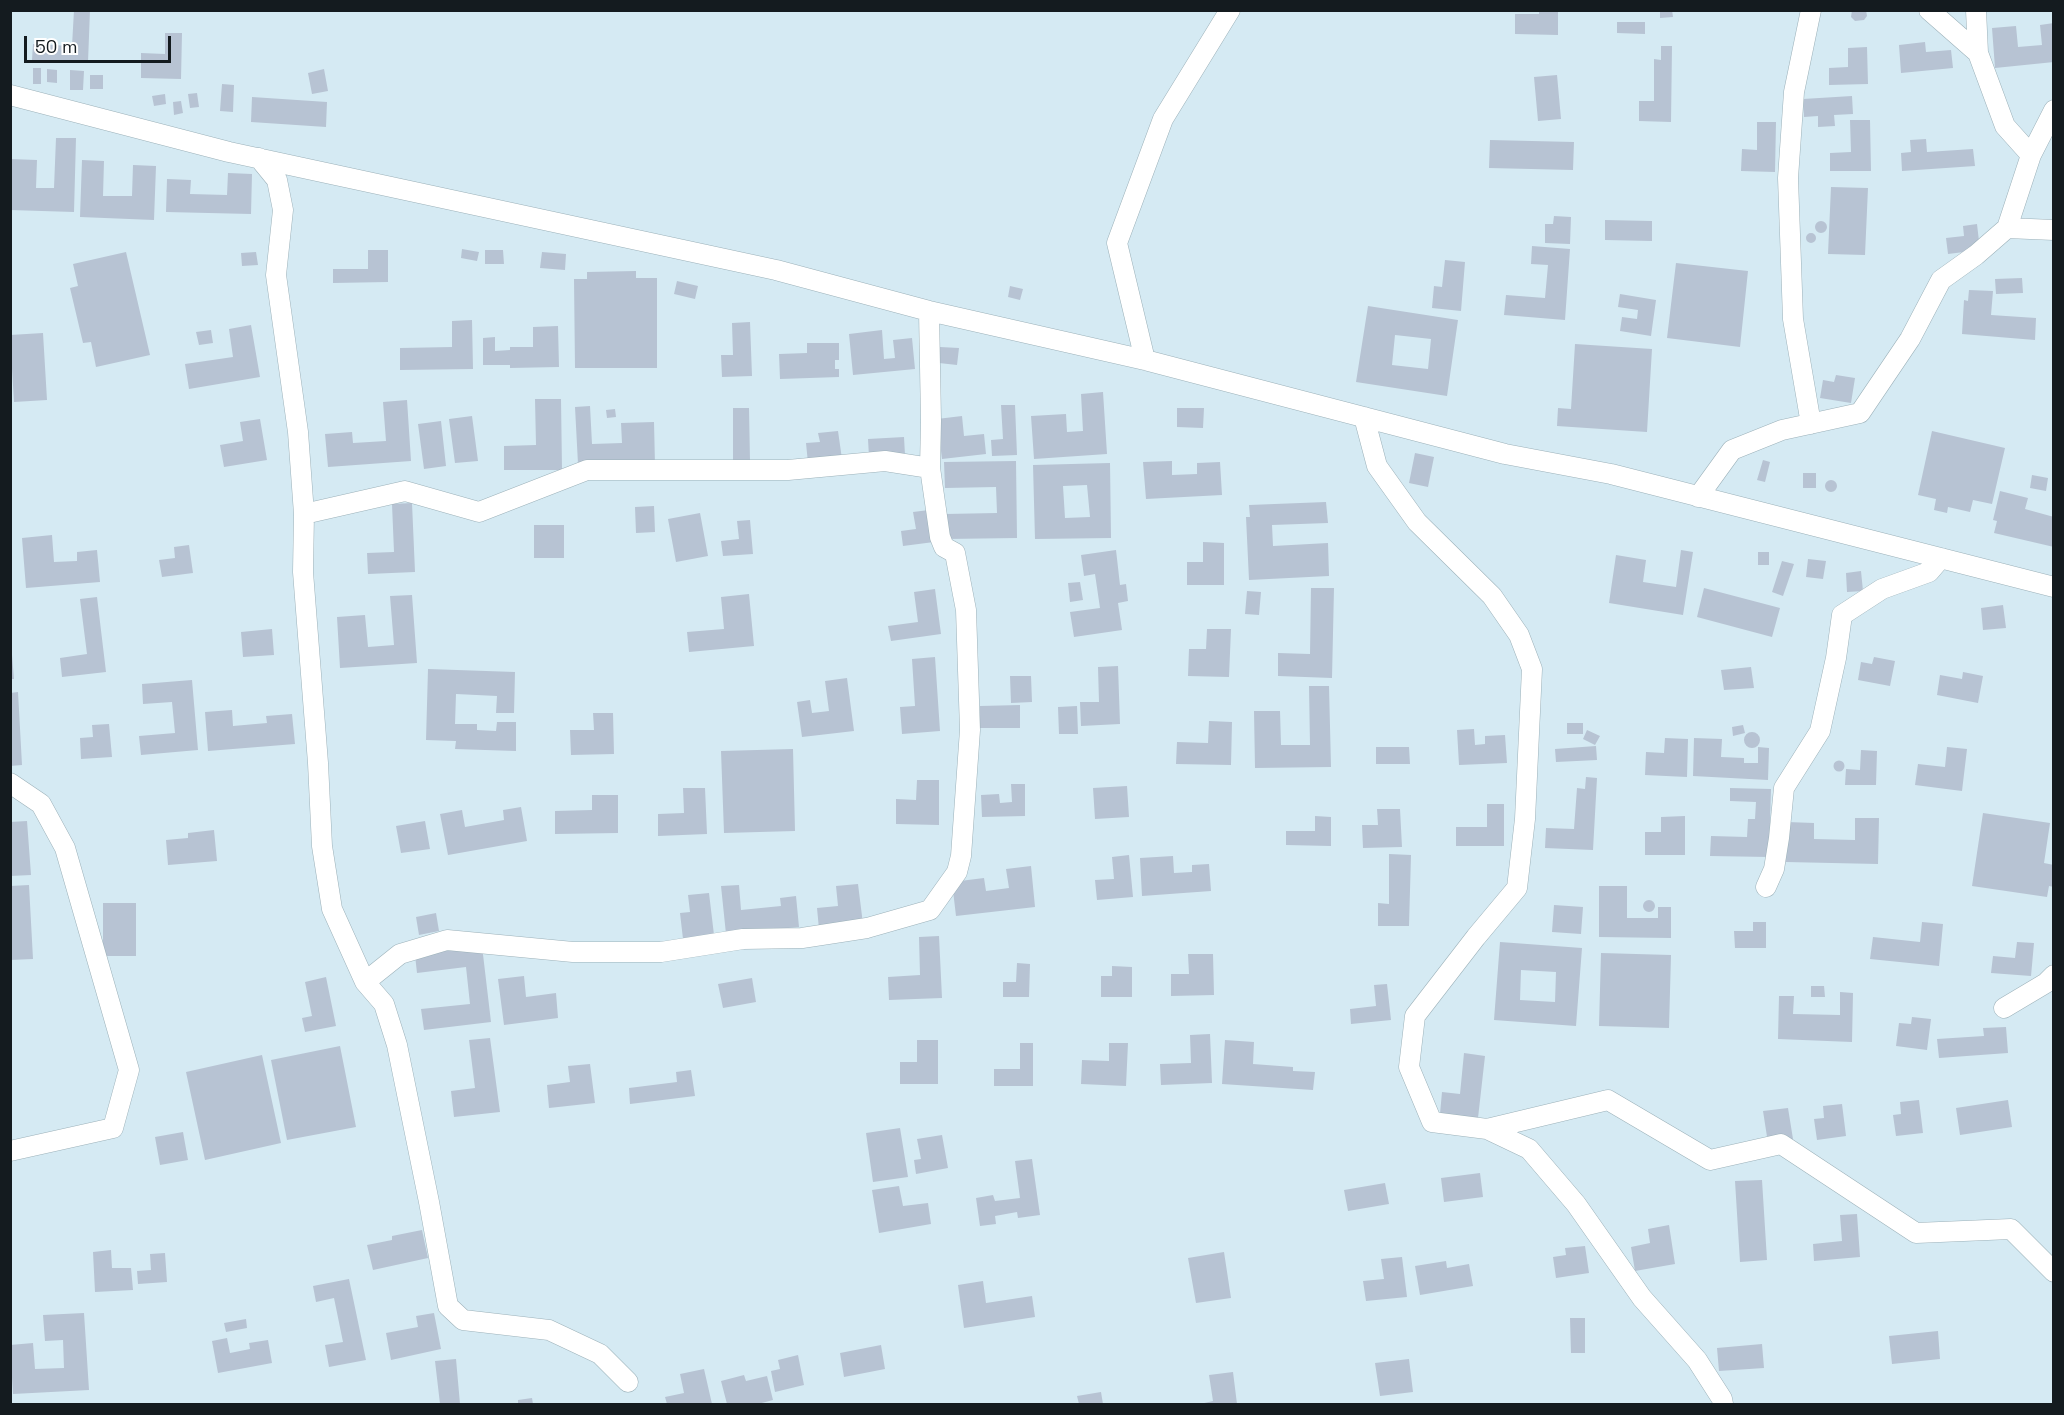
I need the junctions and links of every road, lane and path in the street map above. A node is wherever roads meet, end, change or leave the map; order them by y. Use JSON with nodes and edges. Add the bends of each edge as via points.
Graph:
{"nodes":[{"id":1,"x":1230,"y":10,"type":"edge"},
{"id":2,"x":1811,"y":10,"type":"edge"},
{"id":3,"x":1929,"y":10,"type":"edge"},
{"id":4,"x":1976,"y":10,"type":"edge"},
{"id":5,"x":1978,"y":53,"type":"junction"},
{"id":6,"x":10,"y":94,"type":"edge"},
{"id":7,"x":2054,"y":110,"type":"edge"},
{"id":8,"x":2031,"y":155,"type":"junction"},
{"id":9,"x":259,"y":158,"type":"junction"},
{"id":10,"x":2007,"y":228,"type":"junction"},
{"id":11,"x":2054,"y":230,"type":"edge"},
{"id":12,"x":928,"y":311,"type":"junction"},
{"id":13,"x":1145,"y":360,"type":"junction"},
{"id":14,"x":1364,"y":417,"type":"junction"},
{"id":15,"x":1810,"y":424,"type":"junction"},
{"id":16,"x":930,"y":468,"type":"junction"},
{"id":17,"x":1698,"y":497,"type":"junction"},
{"id":18,"x":304,"y":514,"type":"junction"},
{"id":19,"x":1941,"y":558,"type":"junction"},
{"id":20,"x":2054,"y":587,"type":"edge"},
{"id":21,"x":10,"y":783,"type":"edge"},
{"id":22,"x":1766,"y":888,"type":"dead end"},
{"id":23,"x":2054,"y":975,"type":"edge"},
{"id":24,"x":365,"y":982,"type":"junction"},
{"id":25,"x":2004,"y":1008,"type":"dead end"},
{"id":26,"x":1486,"y":1129,"type":"junction"},
{"id":27,"x":10,"y":1151,"type":"edge"},
{"id":28,"x":2054,"y":1272,"type":"edge"},
{"id":29,"x":628,"y":1382,"type":"dead end"},
{"id":30,"x":1723,"y":1404,"type":"edge"}],
"edges":[{"from":1,"to":13,"type":"street","via":[[1163,119],[1117,243]]},
{"from":2,"to":15,"type":"street","via":[[1794,92],[1788,178],[1793,319]]},
{"from":3,"to":5,"type":"street"},
{"from":4,"to":5,"type":"street"},
{"from":5,"to":8,"type":"street","via":[[2004,126]]},
{"from":6,"to":9,"type":"street"},
{"from":7,"to":8,"type":"street"},
{"from":8,"to":10,"type":"street"},
{"from":9,"to":12,"type":"street","via":[[776,270]]},
{"from":9,"to":18,"type":"street","via":[[277,180],[283,210],[276,274],[298,432]]},
{"from":10,"to":11,"type":"street"},
{"from":10,"to":15,"type":"street","via":[[1941,280],[1910,339],[1860,413]]},
{"from":12,"to":13,"type":"street"},
{"from":12,"to":16,"type":"street"},
{"from":13,"to":14,"type":"street"},
{"from":14,"to":17,"type":"street","via":[[1505,454],[1611,474]]},
{"from":14,"to":26,"type":"street","via":[[1377,466],[1417,522],[1492,596],[1519,635],[1532,669],[1525,819],[1517,888],[1415,1016],[1409,1067],[1432,1122]]},
{"from":15,"to":17,"type":"street","via":[[1782,430],[1732,450]]},
{"from":16,"to":18,"type":"street","via":[[885,461],[788,470],[587,470],[479,513],[405,491]]},
{"from":16,"to":24,"type":"street","via":[[940,537],[944,547],[955,553],[966,610],[970,730],[961,856],[957,872],[930,910],[867,928],[802,938],[743,939],[660,952],[573,952],[447,940],[400,954]]},
{"from":17,"to":19,"type":"street"},
{"from":18,"to":24,"type":"street","via":[[303,572],[322,846],[332,909]]},
{"from":19,"to":20,"type":"street"},
{"from":19,"to":22,"type":"street","via":[[1929,572],[1882,588],[1842,615],[1820,731],[1784,788],[1774,869]]},
{"from":21,"to":27,"type":"street","via":[[41,804],[65,848],[129,1070],[113,1128]]},
{"from":23,"to":25,"type":"street"},
{"from":24,"to":29,"type":"street","via":[[384,1004],[397,1046],[448,1306],[463,1320],[549,1330],[600,1354]]},
{"from":26,"to":28,"type":"street","via":[[1608,1100],[1710,1160],[1781,1144],[1916,1233],[2010,1229]]},
{"from":26,"to":30,"type":"street","via":[[1529,1149],[1536,1157],[1576,1204],[1642,1298],[1697,1360]]}]}
